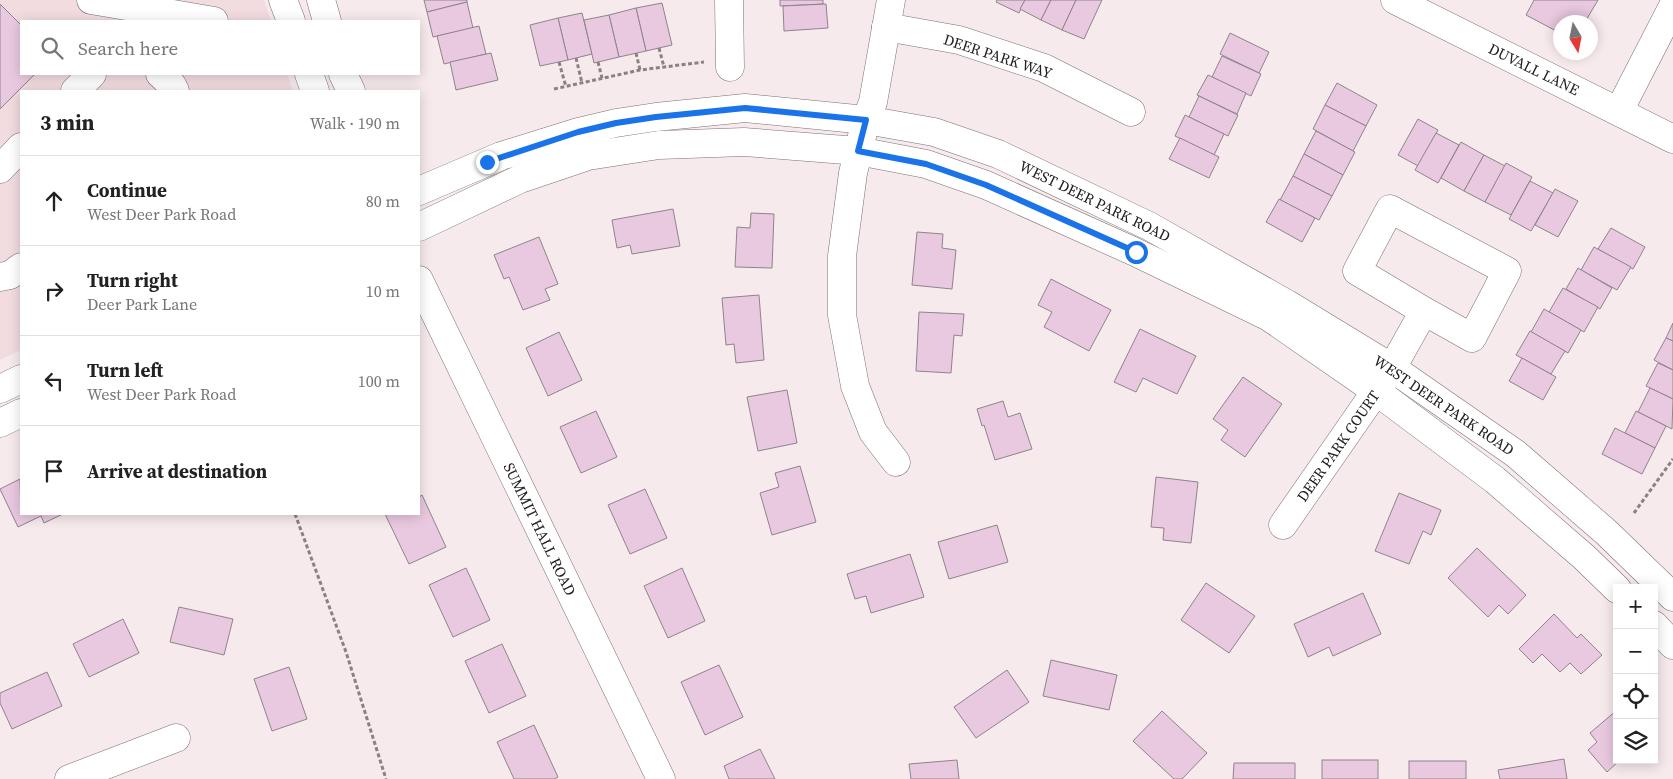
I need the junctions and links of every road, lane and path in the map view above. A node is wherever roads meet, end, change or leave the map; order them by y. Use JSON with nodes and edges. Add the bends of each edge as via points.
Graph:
{"nodes":[{"id":1,"x":91,"y":0,"type":"edge"},
{"id":2,"x":283,"y":0,"type":"edge"},
{"id":3,"x":321,"y":0,"type":"edge"},
{"id":4,"x":729,"y":0,"type":"edge"},
{"id":5,"x":892,"y":0,"type":"edge"},
{"id":6,"x":1395,"y":0,"type":"edge"},
{"id":7,"x":1673,"y":6,"type":"edge"},
{"id":8,"x":209,"y":13,"type":"edge"},
{"id":9,"x":291,"y":20,"type":"edge"},
{"id":10,"x":327,"y":20,"type":"edge"},
{"id":11,"x":886,"y":27,"type":"junction"},
{"id":12,"x":659,"y":48,"type":"dead end"},
{"id":13,"x":636,"y":53,"type":"dead end"},
{"id":14,"x":576,"y":58,"type":"dead end"},
{"id":15,"x":559,"y":62,"type":"dead end"},
{"id":16,"x":598,"y":62,"type":"dead end"},
{"id":17,"x":730,"y":63,"type":"joint"},
{"id":18,"x":664,"y":67,"type":"junction"},
{"id":19,"x":640,"y":70,"type":"junction"},
{"id":20,"x":91,"y":75,"type":"edge"},
{"id":21,"x":161,"y":75,"type":"edge"},
{"id":22,"x":343,"y":75,"type":"edge"},
{"id":23,"x":602,"y":78,"type":"junction"},
{"id":24,"x":582,"y":83,"type":"junction"},
{"id":25,"x":566,"y":87,"type":"junction"},
{"id":26,"x":554,"y":89,"type":"dead end"},
{"id":27,"x":76,"y":90,"type":"edge"},
{"id":28,"x":174,"y":90,"type":"edge"},
{"id":29,"x":351,"y":90,"type":"edge"},
{"id":30,"x":1619,"y":111,"type":"junction"},
{"id":31,"x":1131,"y":112,"type":"dead end"},
{"id":32,"x":866,"y":120,"type":"junction"},
{"id":33,"x":1673,"y":139,"type":"edge"},
{"id":34,"x":20,"y":148,"type":"edge"},
{"id":35,"x":858,"y":151,"type":"junction"},
{"id":36,"x":0,"y":168,"type":"edge"},
{"id":37,"x":420,"y":191,"type":"edge"},
{"id":38,"x":420,"y":227,"type":"edge"},
{"id":39,"x":20,"y":268,"type":"edge"},
{"id":40,"x":0,"y":277,"type":"edge"},
{"id":41,"x":420,"y":282,"type":"edge"},
{"id":42,"x":1424,"y":311,"type":"junction"},
{"id":43,"x":1392,"y":368,"type":"junction"},
{"id":44,"x":20,"y":379,"type":"edge"},
{"id":45,"x":0,"y":389,"type":"edge"},
{"id":46,"x":1376,"y":391,"type":"junction"},
{"id":47,"x":20,"y":413,"type":"edge"},
{"id":48,"x":0,"y":423,"type":"edge"},
{"id":49,"x":1673,"y":459,"type":"edge"},
{"id":50,"x":896,"y":462,"type":"dead end"},
{"id":51,"x":1634,"y":513,"type":"dead end"},
{"id":52,"x":296,"y":515,"type":"edge"},
{"id":53,"x":1283,"y":525,"type":"dead end"},
{"id":54,"x":1613,"y":585,"type":"edge"},
{"id":55,"x":1673,"y":597,"type":"edge"},
{"id":56,"x":1658,"y":629,"type":"edge"},
{"id":57,"x":1673,"y":645,"type":"edge"},
{"id":58,"x":176,"y":738,"type":"dead end"},
{"id":59,"x":69,"y":779,"type":"edge"},
{"id":60,"x":386,"y":779,"type":"edge"},
{"id":61,"x":661,"y":779,"type":"edge"}],
"edges":[{"from":1,"to":8,"type":"street"},
{"from":2,"to":9,"type":"street"},
{"from":3,"to":10,"type":"street"},
{"from":4,"to":17,"type":"street"},
{"from":5,"to":11,"type":"street"},
{"from":6,"to":30,"type":"street","name":"DUVALL LANE"},
{"from":7,"to":30,"type":"street"},
{"from":11,"to":31,"type":"street","name":"DEER PARK WAY","via":[[959,40],[1044,68]]},
{"from":11,"to":32,"type":"street","via":[[873,102]]},
{"from":12,"to":18,"type":"path"},
{"from":13,"to":19,"type":"path"},
{"from":14,"to":24,"type":"path"},
{"from":15,"to":25,"type":"path"},
{"from":16,"to":23,"type":"path"},
{"from":17,"to":18,"type":"path"},
{"from":18,"to":19,"type":"path"},
{"from":19,"to":23,"type":"path"},
{"from":20,"to":27,"type":"street"},
{"from":21,"to":28,"type":"street"},
{"from":22,"to":29,"type":"street"},
{"from":23,"to":24,"type":"path"},
{"from":24,"to":25,"type":"path"},
{"from":25,"to":26,"type":"path"},
{"from":30,"to":33,"type":"street","name":"DUVALL LANE"},
{"from":32,"to":35,"type":"street"},
{"from":32,"to":37,"type":"street","name":"WEST DEER PARK ROAD","via":[[745,108],[616,123],[501,156]]},
{"from":32,"to":43,"type":"street","name":"WEST DEER PARK ROAD","via":[[934,132],[998,154],[1149,226]]},
{"from":34,"to":36,"type":"street"},
{"from":35,"to":38,"type":"street","name":"WEST DEER PARK ROAD","via":[[744,142],[659,145],[588,156],[520,179]]},
{"from":35,"to":46,"type":"street","name":"WEST DEER PARK ROAD","via":[[926,164],[986,185],[1136,252],[1269,317]]},
{"from":35,"to":50,"type":"street","via":[[842,256],[842,315],[855,386],[873,432]]},
{"from":39,"to":40,"type":"street","via":[[10,276]]},
{"from":41,"to":61,"type":"street","name":"SUMMIT HALL ROAD"},
{"from":42,"to":42,"type":"street","via":[[1472,338],[1507,271],[1390,209],[1358,271]]},
{"from":42,"to":43,"type":"street","name":"DEER PARK COURT"},
{"from":43,"to":46,"type":"street","name":"DEER PARK COURT"},
{"from":43,"to":55,"type":"street","name":"WEST DEER PARK ROAD","via":[[1516,454],[1607,533]]},
{"from":44,"to":45,"type":"street"},
{"from":46,"to":53,"type":"street","name":"DEER PARK COURT"},
{"from":46,"to":54,"type":"street","name":"WEST DEER PARK ROAD","via":[[1496,480]]},
{"from":47,"to":48,"type":"street"},
{"from":49,"to":51,"type":"path"},
{"from":52,"to":60,"type":"path","via":[[346,652]]},
{"from":56,"to":57,"type":"street"},
{"from":58,"to":59,"type":"street"}]}
